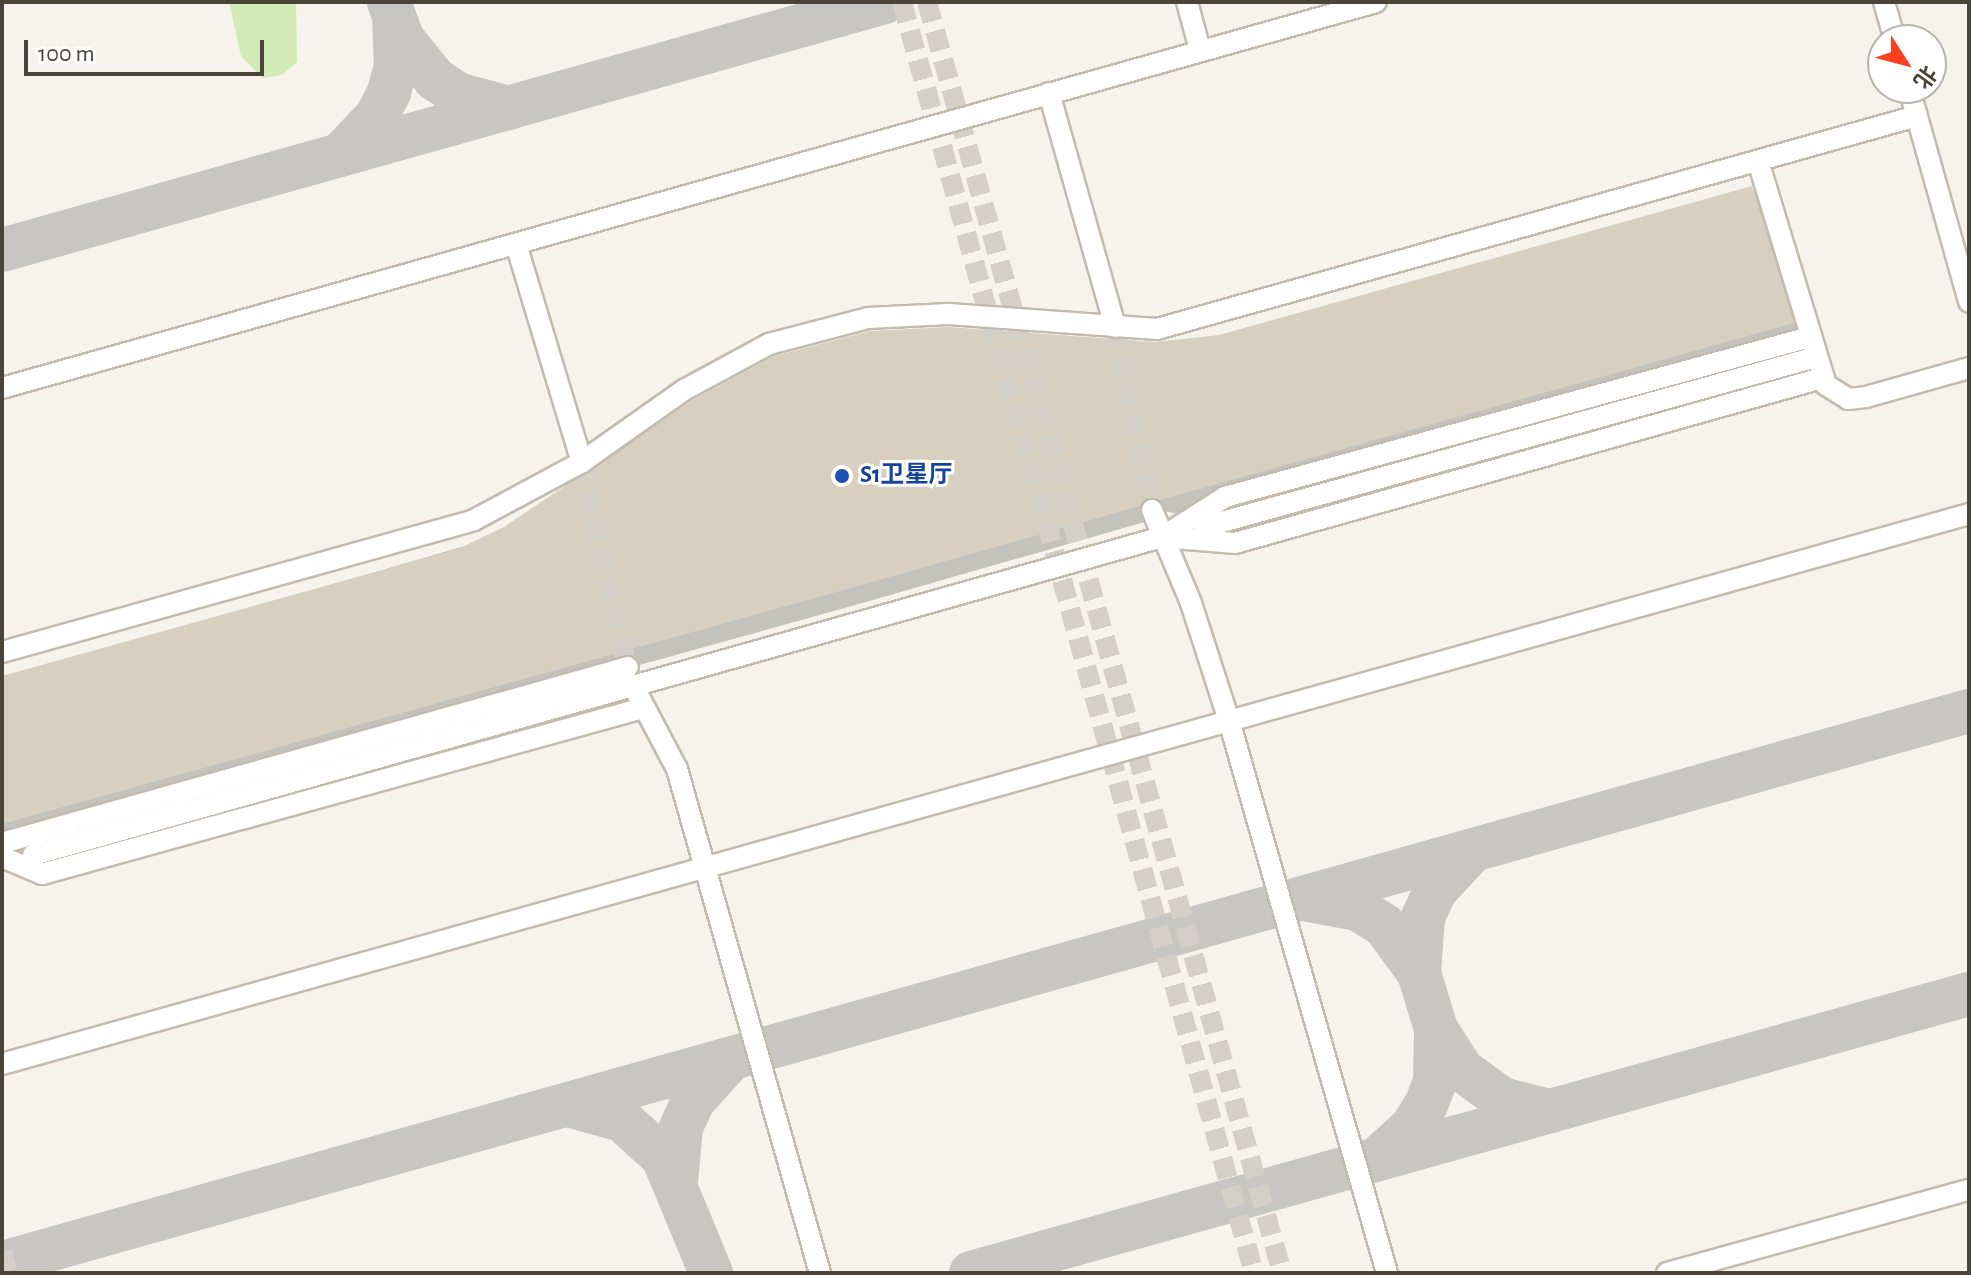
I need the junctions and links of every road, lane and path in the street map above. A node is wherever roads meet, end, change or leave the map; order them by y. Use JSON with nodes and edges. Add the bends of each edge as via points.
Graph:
{"nodes":[{"id":1,"x":1187,"y":2,"type":"edge"},
{"id":2,"x":1376,"y":2,"type":"edge"},
{"id":3,"x":1884,"y":2,"type":"edge"},
{"id":4,"x":1890,"y":24,"type":"edge"},
{"id":5,"x":1200,"y":50,"type":"junction"},
{"id":6,"x":1049,"y":93,"type":"junction"},
{"id":7,"x":1914,"y":104,"type":"edge"},
{"id":8,"x":1917,"y":116,"type":"junction"},
{"id":9,"x":1758,"y":161,"type":"junction"},
{"id":10,"x":516,"y":244,"type":"junction"},
{"id":11,"x":1969,"y":302,"type":"edge"},
{"id":12,"x":1115,"y":327,"type":"junction"},
{"id":13,"x":1810,"y":337,"type":"junction"},
{"id":14,"x":1816,"y":357,"type":"junction"},
{"id":15,"x":1969,"y":368,"type":"edge"},
{"id":16,"x":1822,"y":378,"type":"junction"},
{"id":17,"x":2,"y":388,"type":"edge"},
{"id":18,"x":582,"y":462,"type":"junction"},
{"id":19,"x":1152,"y":510,"type":"tunnel mouth"},
{"id":20,"x":1969,"y":514,"type":"edge"},
{"id":21,"x":1204,"y":527,"type":"dead end"},
{"id":22,"x":1162,"y":537,"type":"junction"},
{"id":23,"x":2,"y":652,"type":"edge"},
{"id":24,"x":635,"y":687,"type":"junction"},
{"id":25,"x":643,"y":708,"type":"junction"},
{"id":26,"x":1230,"y":724,"type":"junction"},
{"id":27,"x":2,"y":843,"type":"edge"},
{"id":28,"x":33,"y":855,"type":"dead end"},
{"id":29,"x":2,"y":857,"type":"edge"},
{"id":30,"x":706,"y":867,"type":"junction"},
{"id":31,"x":2,"y":1064,"type":"edge"},
{"id":32,"x":1969,"y":1190,"type":"edge"},
{"id":33,"x":820,"y":1273,"type":"edge"},
{"id":34,"x":1387,"y":1273,"type":"edge"},
{"id":35,"x":1667,"y":1273,"type":"edge"}],
"edges":[{"from":1,"to":5,"type":"lane"},
{"from":2,"to":5,"type":"lane"},
{"from":3,"to":4,"type":"lane"},
{"from":5,"to":6,"type":"lane"},
{"from":6,"to":10,"type":"lane"},
{"from":6,"to":12,"type":"lane"},
{"from":7,"to":8,"type":"lane"},
{"from":8,"to":9,"type":"lane"},
{"from":8,"to":11,"type":"lane"},
{"from":9,"to":12,"type":"lane","via":[[1157,329]]},
{"from":9,"to":13,"type":"lane"},
{"from":10,"to":17,"type":"lane"},
{"from":10,"to":18,"type":"lane"},
{"from":12,"to":18,"type":"lane","via":[[948,314],[868,318],[769,344],[684,390]]},
{"from":13,"to":14,"type":"lane"},
{"from":13,"to":22,"type":"lane","via":[[1225,497]]},
{"from":14,"to":16,"type":"lane"},
{"from":14,"to":21,"type":"lane"},
{"from":15,"to":16,"type":"lane","via":[[1848,399]]},
{"from":16,"to":22,"type":"lane","via":[[1235,543]]},
{"from":18,"to":23,"type":"lane","via":[[474,520]]},
{"from":19,"to":22,"type":"lane"},
{"from":20,"to":26,"type":"lane"},
{"from":22,"to":24,"type":"lane"},
{"from":22,"to":26,"type":"lane","via":[[1191,603]]},
{"from":24,"to":25,"type":"lane"},
{"from":24,"to":27,"type":"lane","via":[[627,662]]},
{"from":24,"to":28,"type":"lane"},
{"from":25,"to":29,"type":"lane","via":[[42,874]]},
{"from":25,"to":30,"type":"lane","via":[[677,769]]},
{"from":26,"to":30,"type":"lane"},
{"from":26,"to":34,"type":"lane"},
{"from":30,"to":31,"type":"lane"},
{"from":30,"to":33,"type":"lane"},
{"from":32,"to":35,"type":"lane"}]}
